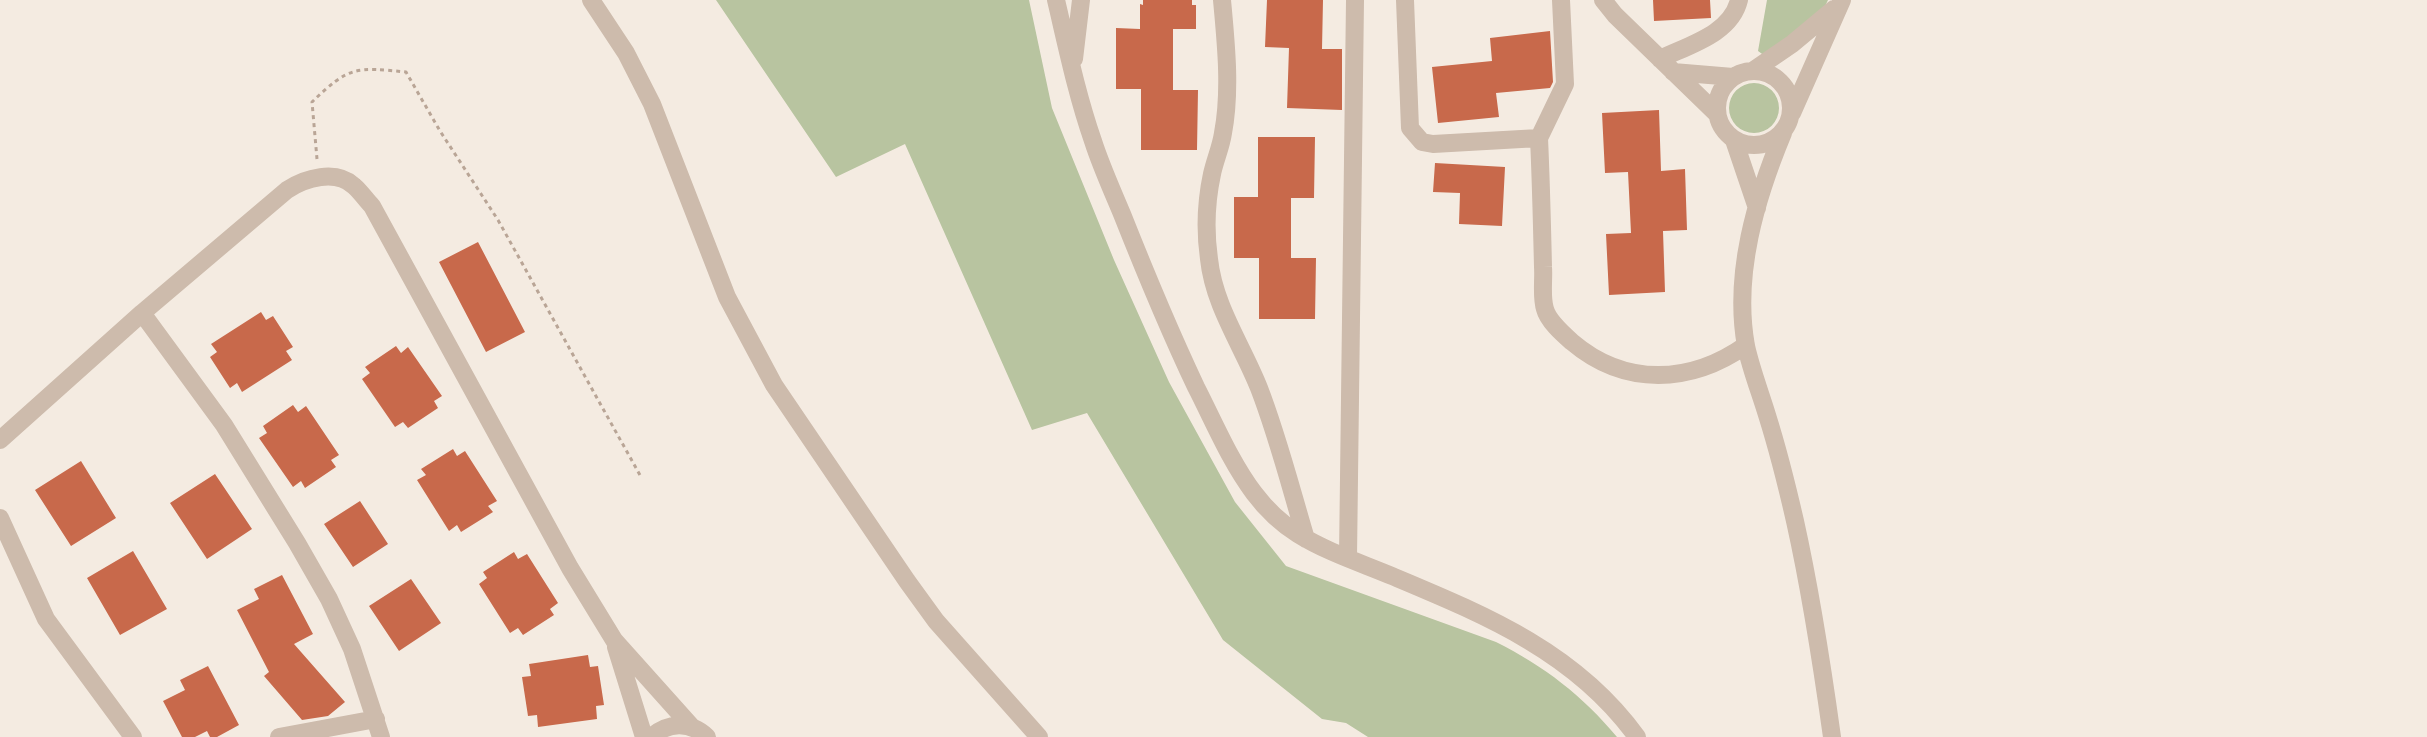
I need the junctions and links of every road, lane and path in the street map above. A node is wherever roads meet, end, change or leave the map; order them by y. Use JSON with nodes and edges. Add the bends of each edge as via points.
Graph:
{"nodes":[{"id":1,"x":591,"y":0,"type":"edge"},
{"id":2,"x":1056,"y":0,"type":"edge"},
{"id":3,"x":1081,"y":0,"type":"edge"},
{"id":4,"x":1222,"y":0,"type":"edge"},
{"id":5,"x":1355,"y":0,"type":"edge"},
{"id":6,"x":1405,"y":0,"type":"edge"},
{"id":7,"x":1561,"y":0,"type":"edge"},
{"id":8,"x":1603,"y":0,"type":"edge"},
{"id":9,"x":1739,"y":0,"type":"edge"},
{"id":10,"x":1841,"y":1,"type":"edge"},
{"id":11,"x":1667,"y":66,"type":"junction"},
{"id":12,"x":1754,"y":70,"type":"junction"},
{"id":13,"x":1072,"y":73,"type":"junction"},
{"id":14,"x":1733,"y":77,"type":"junction"},
{"id":15,"x":1792,"y":113,"type":"junction"},
{"id":16,"x":1717,"y":114,"type":"junction"},
{"id":17,"x":1783,"y":133,"type":"junction"},
{"id":18,"x":1539,"y":138,"type":"junction"},
{"id":19,"x":1734,"y":140,"type":"junction"},
{"id":20,"x":319,"y":177,"type":"junction"},
{"id":21,"x":1757,"y":208,"type":"junction"},
{"id":22,"x":142,"y":313,"type":"junction"},
{"id":23,"x":1746,"y":345,"type":"junction"},
{"id":24,"x":0,"y":440,"type":"edge"},
{"id":25,"x":641,"y":477,"type":"dead end"},
{"id":26,"x":0,"y":518,"type":"edge"},
{"id":27,"x":1306,"y":539,"type":"junction"},
{"id":28,"x":1348,"y":558,"type":"junction"},
{"id":29,"x":614,"y":640,"type":"junction"},
{"id":30,"x":691,"y":726,"type":"junction"},
{"id":31,"x":378,"y":728,"type":"edge"},
{"id":32,"x":133,"y":737,"type":"edge"},
{"id":33,"x":279,"y":737,"type":"edge"},
{"id":34,"x":644,"y":737,"type":"edge"},
{"id":35,"x":651,"y":737,"type":"edge"},
{"id":36,"x":707,"y":737,"type":"edge"},
{"id":37,"x":1039,"y":737,"type":"edge"},
{"id":38,"x":1637,"y":737,"type":"edge"},
{"id":39,"x":1832,"y":737,"type":"edge"}],
"edges":[{"from":1,"to":37,"type":"street","via":[[652,104],[717,273],[768,374],[921,601]]},
{"from":2,"to":13,"type":"street"},
{"from":3,"to":13,"type":"street"},
{"from":4,"to":27,"type":"street","via":[[1226,98],[1208,199],[1208,257],[1220,303],[1259,388]]},
{"from":5,"to":28,"type":"street"},
{"from":6,"to":18,"type":"street","via":[[1410,122],[1416,138],[1433,144]]},
{"from":7,"to":18,"type":"street","via":[[1565,84]]},
{"from":8,"to":11,"type":"street"},
{"from":9,"to":11,"type":"street","via":[[1723,27]]},
{"from":10,"to":12,"type":"street"},
{"from":10,"to":15,"type":"street"},
{"from":11,"to":14,"type":"street"},
{"from":11,"to":16,"type":"street"},
{"from":12,"to":14,"type":"street"},
{"from":12,"to":15,"type":"street","via":[[1783,83]]},
{"from":13,"to":27,"type":"street","via":[[1093,141],[1159,307],[1209,412],[1256,495]]},
{"from":14,"to":16,"type":"street","via":[[1720,93]]},
{"from":15,"to":17,"type":"street"},
{"from":16,"to":19,"type":"street"},
{"from":17,"to":19,"type":"street","via":[[1755,146]]},
{"from":17,"to":21,"type":"street"},
{"from":18,"to":23,"type":"street","via":[[1545,310],[1566,337],[1594,358],[1645,375],[1698,370]]},
{"from":19,"to":21,"type":"street"},
{"from":20,"to":22,"type":"street","via":[[287,190]]},
{"from":20,"to":25,"type":"path","via":[[312,102],[333,81],[362,68],[406,72],[505,233]]},
{"from":20,"to":29,"type":"street","via":[[352,184],[372,206]]},
{"from":21,"to":23,"type":"street","via":[[1743,295]]},
{"from":22,"to":24,"type":"street"},
{"from":22,"to":31,"type":"street","via":[[224,425],[329,599]]},
{"from":23,"to":39,"type":"street","via":[[1795,522]]},
{"from":26,"to":32,"type":"street","via":[[46,619]]},
{"from":27,"to":28,"type":"street"},
{"from":28,"to":38,"type":"street","via":[[1532,640],[1598,692]]},
{"from":29,"to":30,"type":"street"},
{"from":29,"to":34,"type":"street"},
{"from":30,"to":35,"type":"street","via":[[665,727]]},
{"from":30,"to":36,"type":"street"},
{"from":31,"to":33,"type":"street"}]}
